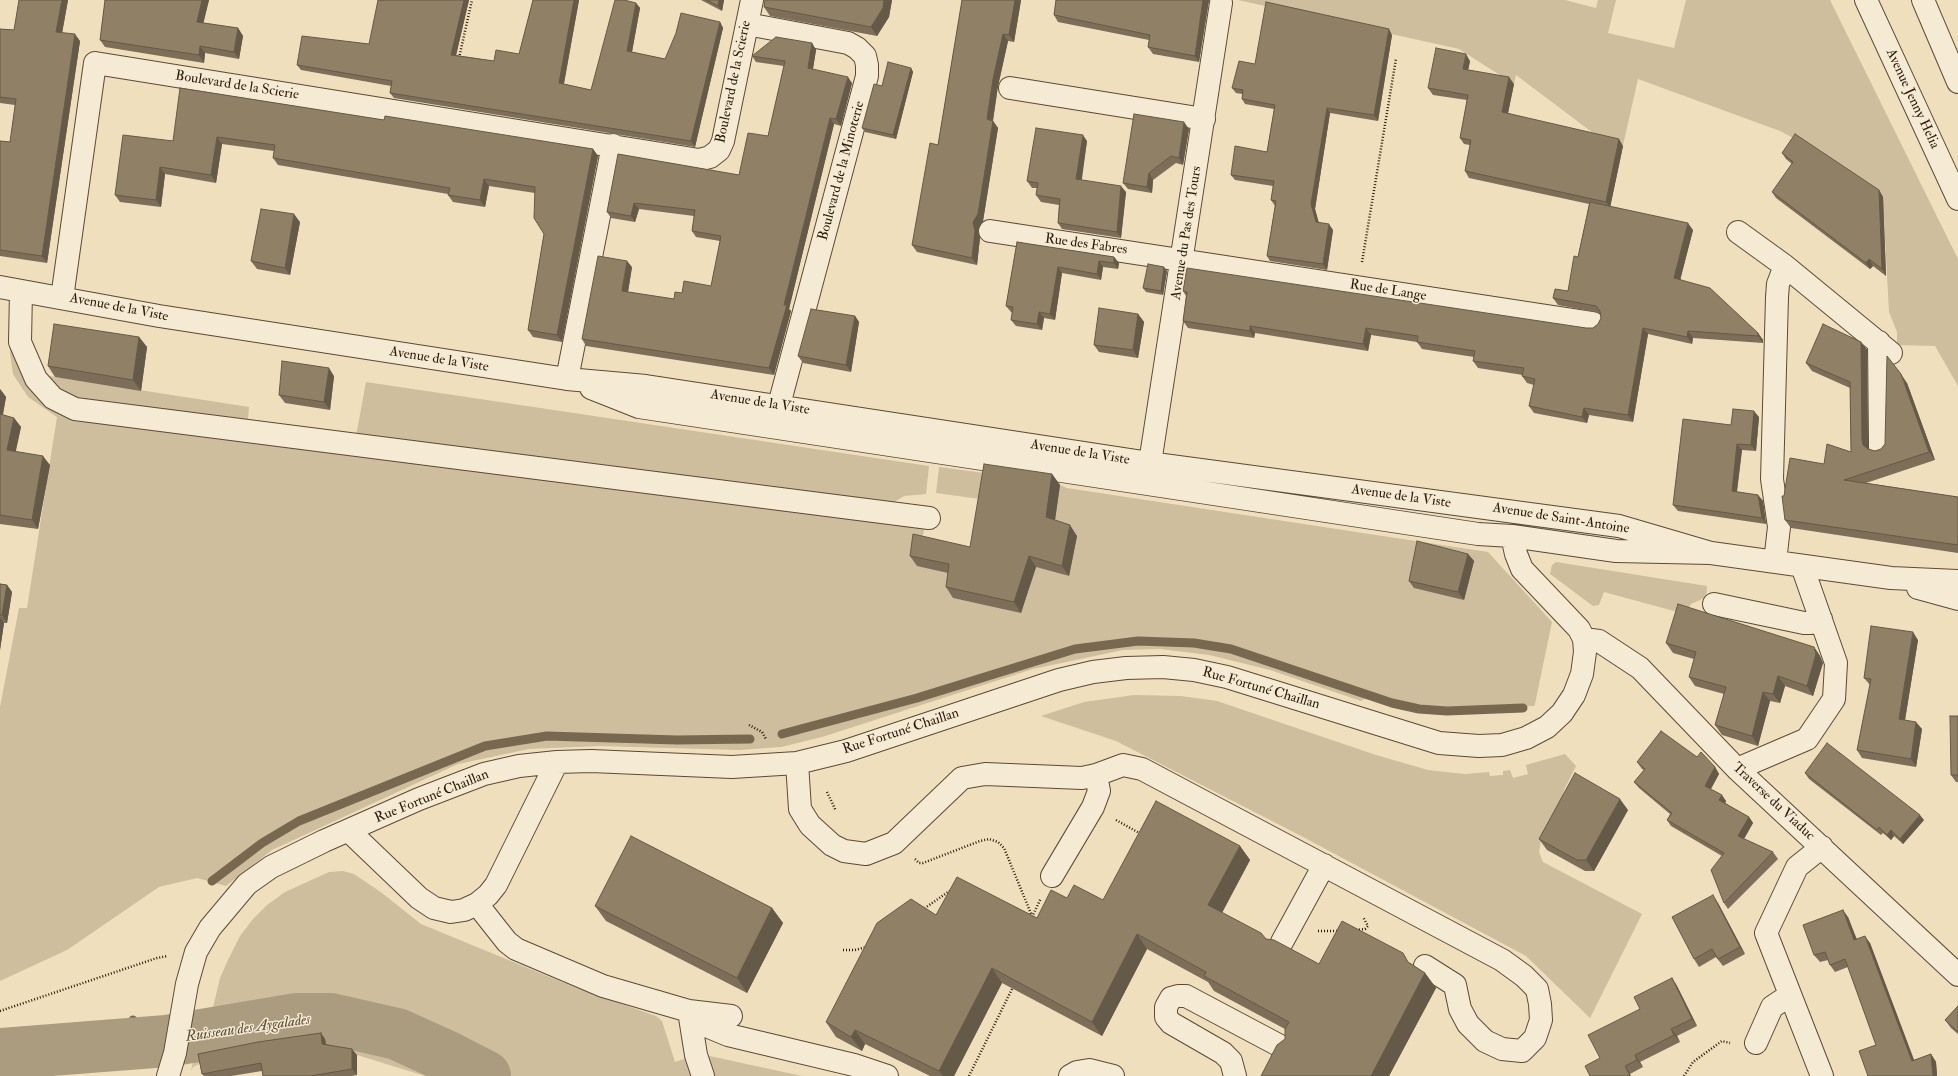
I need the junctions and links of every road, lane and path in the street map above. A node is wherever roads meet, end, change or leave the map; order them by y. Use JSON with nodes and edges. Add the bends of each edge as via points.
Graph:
{"nodes":[{"id":1,"x":472,"y":0,"type":"edge"},
{"id":2,"x":752,"y":0,"type":"edge"},
{"id":3,"x":1866,"y":0,"type":"edge"},
{"id":4,"x":1923,"y":0,"type":"edge"},
{"id":5,"x":1221,"y":3,"type":"dead end"},
{"id":6,"x":747,"y":24,"type":"junction"},
{"id":7,"x":458,"y":59,"type":"edge"},
{"id":8,"x":1396,"y":59,"type":"dead end"},
{"id":9,"x":1958,"y":82,"type":"edge"},
{"id":10,"x":1010,"y":88,"type":"dead end"},
{"id":11,"x":1204,"y":119,"type":"junction"},
{"id":12,"x":613,"y":145,"type":"junction"},
{"id":13,"x":1958,"y":199,"type":"edge"},
{"id":14,"x":990,"y":231,"type":"dead end"},
{"id":15,"x":1738,"y":232,"type":"dead end"},
{"id":16,"x":1183,"y":259,"type":"junction"},
{"id":17,"x":1785,"y":266,"type":"junction"},
{"id":18,"x":1358,"y":286,"type":"junction"},
{"id":19,"x":0,"y":287,"type":"edge"},
{"id":20,"x":21,"y":291,"type":"junction"},
{"id":21,"x":62,"y":298,"type":"junction"},
{"id":22,"x":1593,"y":323,"type":"dead end"},
{"id":23,"x":567,"y":379,"type":"junction"},
{"id":24,"x":779,"y":406,"type":"junction"},
{"id":25,"x":1880,"y":447,"type":"dead end"},
{"id":26,"x":1150,"y":464,"type":"junction"},
{"id":27,"x":1456,"y":504,"type":"junction"},
{"id":28,"x":929,"y":518,"type":"dead end"},
{"id":29,"x":1564,"y":519,"type":"junction"},
{"id":30,"x":1512,"y":536,"type":"junction"},
{"id":31,"x":1711,"y":553,"type":"junction"},
{"id":32,"x":1775,"y":562,"type":"junction"},
{"id":33,"x":1802,"y":566,"type":"junction"},
{"id":34,"x":1890,"y":578,"type":"junction"},
{"id":35,"x":1958,"y":581,"type":"edge"},
{"id":36,"x":1958,"y":599,"type":"edge"},
{"id":37,"x":1714,"y":604,"type":"dead end"},
{"id":38,"x":1821,"y":619,"type":"junction"},
{"id":39,"x":1584,"y":639,"type":"junction"},
{"id":40,"x":557,"y":762,"type":"junction"},
{"id":41,"x":797,"y":763,"type":"junction"},
{"id":42,"x":1737,"y":769,"type":"junction"},
{"id":43,"x":1096,"y":775,"type":"junction"},
{"id":44,"x":824,"y":787,"type":"dead end"},
{"id":45,"x":1093,"y":808,"type":"junction"},
{"id":46,"x":838,"y":815,"type":"dead end"},
{"id":47,"x":349,"y":831,"type":"junction"},
{"id":48,"x":1146,"y":837,"type":"edge"},
{"id":49,"x":1822,"y":847,"type":"junction"},
{"id":50,"x":923,"y":863,"type":"dead end"},
{"id":51,"x":1324,"y":866,"type":"junction"},
{"id":52,"x":1052,"y":876,"type":"dead end"},
{"id":53,"x":952,"y":890,"type":"edge"},
{"id":54,"x":477,"y":904,"type":"junction"},
{"id":55,"x":1038,"y":905,"type":"dead end"},
{"id":56,"x":919,"y":912,"type":"edge"},
{"id":57,"x":1025,"y":913,"type":"edge"},
{"id":58,"x":1360,"y":914,"type":"dead end"},
{"id":59,"x":1032,"y":916,"type":"junction"},
{"id":60,"x":1034,"y":922,"type":"edge"},
{"id":61,"x":1354,"y":930,"type":"edge"},
{"id":62,"x":1347,"y":931,"type":"edge"},
{"id":63,"x":1286,"y":937,"type":"joint"},
{"id":64,"x":873,"y":943,"type":"edge"},
{"id":65,"x":843,"y":950,"type":"dead end"},
{"id":66,"x":196,"y":952,"type":"junction"},
{"id":67,"x":1425,"y":966,"type":"dead end"},
{"id":68,"x":1958,"y":976,"type":"edge"},
{"id":69,"x":1014,"y":985,"type":"edge"},
{"id":70,"x":1790,"y":995,"type":"junction"},
{"id":71,"x":0,"y":1011,"type":"edge"},
{"id":72,"x":689,"y":1011,"type":"junction"},
{"id":73,"x":731,"y":1016,"type":"dead end"},
{"id":74,"x":1722,"y":1041,"type":"dead end"},
{"id":75,"x":1756,"y":1043,"type":"dead end"},
{"id":76,"x":1284,"y":1048,"type":"edge"},
{"id":77,"x":168,"y":1076,"type":"edge"},
{"id":78,"x":703,"y":1076,"type":"edge"},
{"id":79,"x":887,"y":1076,"type":"edge"},
{"id":80,"x":969,"y":1076,"type":"edge"},
{"id":81,"x":1070,"y":1076,"type":"edge"},
{"id":82,"x":1113,"y":1076,"type":"edge"},
{"id":83,"x":1235,"y":1076,"type":"edge"},
{"id":84,"x":1684,"y":1076,"type":"edge"},
{"id":85,"x":1822,"y":1076,"type":"edge"}],
"edges":[{"from":1,"to":7,"type":"path"},
{"from":2,"to":6,"type":"street","name":"Boulevard de la Scierie"},
{"from":3,"to":13,"type":"street","name":"Avenue Jenny Helia"},
{"from":4,"to":9,"type":"street"},
{"from":5,"to":11,"type":"street","name":"Avenue du Pas des Tours"},
{"from":6,"to":12,"type":"street","name":"Boulevard de la Scierie","via":[[723,141],[718,150],[710,157],[699,160]]},
{"from":6,"to":24,"type":"street","name":"Boulevard de la Minoterie","via":[[848,43],[865,56],[867,65],[867,76]]},
{"from":8,"to":18,"type":"path"},
{"from":10,"to":11,"type":"street"},
{"from":11,"to":16,"type":"street","name":"Avenue du Pas des Tours"},
{"from":12,"to":21,"type":"street","name":"Boulevard de la Scierie","via":[[96,63]]},
{"from":12,"to":23,"type":"street"},
{"from":14,"to":16,"type":"street","name":"Rue des Fabres"},
{"from":15,"to":17,"type":"street"},
{"from":16,"to":18,"type":"street","name":"Rue de Lange"},
{"from":16,"to":26,"type":"street","name":"Avenue du Pas des Tours"},
{"from":17,"to":25,"type":"street","via":[[1885,348]]},
{"from":17,"to":32,"type":"street","via":[[1776,297],[1772,473],[1779,527]]},
{"from":18,"to":22,"type":"street","name":"Rue de Lange"},
{"from":19,"to":20,"type":"street","name":"Avenue de la Viste"},
{"from":20,"to":21,"type":"street","name":"Avenue de la Viste"},
{"from":20,"to":28,"type":"street","via":[[20,342],[36,378],[54,398],[75,409]]},
{"from":21,"to":23,"type":"street","name":"Avenue de la Viste","via":[[159,316]]},
{"from":23,"to":24,"type":"street","name":"Avenue de la Viste","via":[[646,386]]},
{"from":23,"to":30,"type":"street","name":"Avenue de Saint-Antoine","via":[[639,407],[1451,530]]},
{"from":24,"to":26,"type":"street","name":"Avenue de la Viste"},
{"from":26,"to":27,"type":"street","name":"Avenue de la Viste"},
{"from":27,"to":29,"type":"street","name":"Avenue de Saint-Antoine"},
{"from":27,"to":30,"type":"street","name":"Avenue de la Viste"},
{"from":29,"to":30,"type":"street","via":[[1531,522]]},
{"from":29,"to":31,"type":"street","name":"Avenue de Saint-Antoine","via":[[1619,526]]},
{"from":30,"to":31,"type":"street","name":"Avenue de Saint-Antoine","via":[[1616,551]]},
{"from":30,"to":39,"type":"street","via":[[1522,569],[1573,621]]},
{"from":31,"to":32,"type":"street","name":"Avenue de Saint-Antoine"},
{"from":32,"to":33,"type":"street","name":"Avenue de Saint-Antoine"},
{"from":33,"to":34,"type":"street","name":"Avenue de Saint-Antoine"},
{"from":33,"to":38,"type":"street"},
{"from":34,"to":35,"type":"street","name":"Avenue de Saint-Antoine"},
{"from":34,"to":36,"type":"street","name":"Avenue de Saint-Antoine"},
{"from":37,"to":38,"type":"street","via":[[1804,623]]},
{"from":38,"to":42,"type":"street","via":[[1836,663],[1834,699],[1807,739]]},
{"from":39,"to":41,"type":"street","name":"Rue Fortuné Chaillan","via":[[1582,674],[1574,695],[1562,713],[1547,727],[1526,738],[1502,745],[1439,743],[1227,677],[1163,667],[1093,672],[1059,680],[846,751]]},
{"from":39,"to":42,"type":"street","name":"Traverse du Viaduc","via":[[1599,641],[1640,668]]},
{"from":40,"to":41,"type":"street","name":"Rue Fortuné Chaillan","via":[[732,766]]},
{"from":40,"to":47,"type":"street","name":"Rue Fortuné Chaillan","via":[[519,766],[484,774],[419,799]]},
{"from":40,"to":54,"type":"street","via":[[496,885]]},
{"from":41,"to":43,"type":"street","via":[[800,809],[810,825],[832,845],[855,854],[866,854],[894,843],[962,778],[984,774],[1082,778]]},
{"from":42,"to":49,"type":"street","name":"Traverse du Viaduc"},
{"from":43,"to":45,"type":"street","via":[[1099,791]]},
{"from":43,"to":51,"type":"street","via":[[1123,765],[1142,769]]},
{"from":44,"to":46,"type":"path"},
{"from":45,"to":48,"type":"path"},
{"from":45,"to":52,"type":"street"},
{"from":47,"to":54,"type":"street","via":[[419,898],[434,908],[451,912]]},
{"from":47,"to":66,"type":"street","name":"Rue Fortuné Chaillan","via":[[272,867],[247,884],[210,928]]},
{"from":49,"to":68,"type":"street","name":"Traverse du Viaduc"},
{"from":49,"to":70,"type":"street","via":[[1797,867],[1766,933]]},
{"from":50,"to":59,"type":"path","via":[[980,841],[989,839],[998,842],[1004,848]]},
{"from":51,"to":63,"type":"street"},
{"from":51,"to":67,"type":"street","via":[[1502,960],[1524,976],[1537,990],[1540,1004],[1541,1020],[1535,1038],[1522,1051],[1502,1049],[1485,1041],[1468,1024],[1460,1009],[1455,985]]},
{"from":53,"to":56,"type":"path"},
{"from":54,"to":72,"type":"street","via":[[507,942],[516,949],[603,986]]},
{"from":55,"to":59,"type":"path"},
{"from":57,"to":59,"type":"path"},
{"from":58,"to":61,"type":"path","via":[[1368,926],[1365,929]]},
{"from":59,"to":60,"type":"path"},
{"from":62,"to":63,"type":"path"},
{"from":64,"to":65,"type":"path","via":[[855,950]]},
{"from":66,"to":71,"type":"path","via":[[157,958]]},
{"from":66,"to":77,"type":"street","name":"Rue Fortuné Chaillan"},
{"from":69,"to":80,"type":"path"},
{"from":70,"to":75,"type":"street","via":[[1772,1007]]},
{"from":70,"to":85,"type":"street"},
{"from":72,"to":73,"type":"street"},
{"from":72,"to":78,"type":"street","via":[[696,1054]]},
{"from":72,"to":79,"type":"street","via":[[704,1025],[728,1035],[854,1065]]},
{"from":74,"to":84,"type":"path","via":[[1693,1062]]},
{"from":76,"to":83,"type":"street","via":[[1186,996],[1171,998],[1166,1007],[1166,1018],[1223,1053],[1231,1061]]},
{"from":81,"to":82,"type":"street","via":[[1089,1070]]}]}
